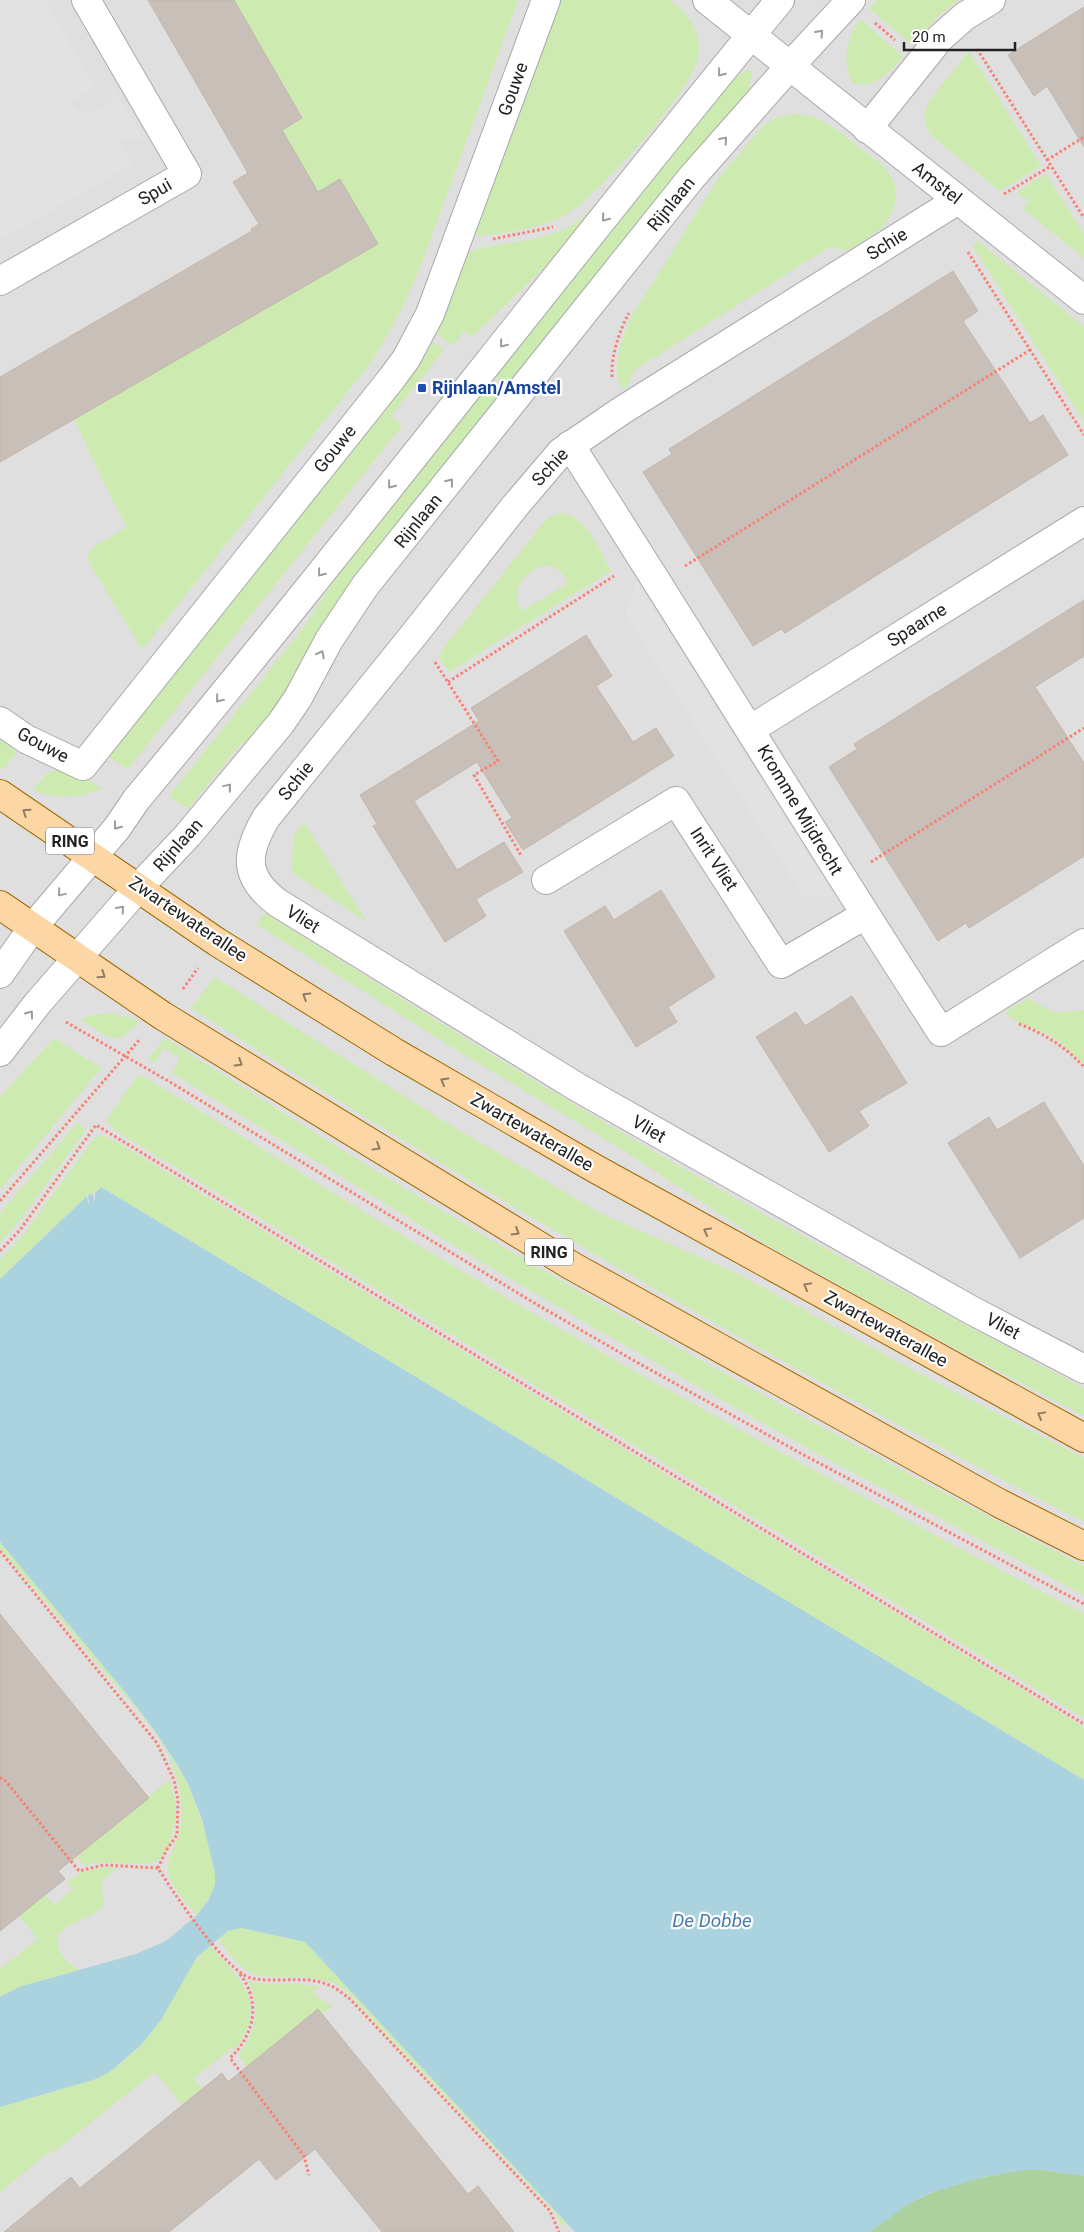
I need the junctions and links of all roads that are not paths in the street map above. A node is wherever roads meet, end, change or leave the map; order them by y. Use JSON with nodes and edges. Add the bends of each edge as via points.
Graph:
{"nodes":[{"id":1,"x":86,"y":0,"type":"edge"},
{"id":2,"x":546,"y":0,"type":"edge"},
{"id":3,"x":707,"y":0,"type":"edge"},
{"id":4,"x":780,"y":0,"type":"edge"},
{"id":5,"x":990,"y":0,"type":"edge"},
{"id":6,"x":850,"y":1,"type":"edge"},
{"id":7,"x":751,"y":34,"type":"junction"},
{"id":8,"x":789,"y":67,"type":"junction"},
{"id":9,"x":867,"y":129,"type":"junction"},
{"id":10,"x":958,"y":200,"type":"junction"},
{"id":11,"x":0,"y":281,"type":"edge"},
{"id":12,"x":1084,"y":300,"type":"edge"},
{"id":13,"x":570,"y":445,"type":"junction"},
{"id":14,"x":1084,"y":521,"type":"edge"},
{"id":15,"x":0,"y":721,"type":"edge"},
{"id":16,"x":751,"y":729,"type":"junction"},
{"id":17,"x":0,"y":794,"type":"edge"},
{"id":18,"x":252,"y":852,"type":"joint"},
{"id":19,"x":92,"y":856,"type":"junction"},
{"id":20,"x":546,"y":880,"type":"road end"},
{"id":21,"x":139,"y":887,"type":"junction"},
{"id":22,"x":0,"y":905,"type":"edge"},
{"id":23,"x":865,"y":915,"type":"junction"},
{"id":24,"x":33,"y":927,"type":"junction"},
{"id":25,"x":1084,"y":943,"type":"edge"},
{"id":26,"x":77,"y":958,"type":"junction"},
{"id":27,"x":0,"y":974,"type":"edge"},
{"id":28,"x":0,"y":1052,"type":"edge"},
{"id":29,"x":1084,"y":1369,"type":"edge"},
{"id":30,"x":1084,"y":1438,"type":"edge"},
{"id":31,"x":1084,"y":1546,"type":"edge"}],
"edges":[{"from":1,"to":11,"type":"street","name":"Spui","via":[[187,174]]},
{"from":2,"to":15,"type":"street","name":"Gouwe","via":[[430,314],[406,359],[83,766],[26,739]]},
{"from":3,"to":7,"type":"street","name":"Amstel"},
{"from":4,"to":7,"type":"street"},
{"from":5,"to":9,"type":"street","via":[[940,38]]},
{"from":8,"to":6,"type":"street","name":"Rijnlaan","one_way":true},
{"from":7,"to":8,"type":"street","name":"Amstel"},
{"from":7,"to":19,"type":"street","one_way":true},
{"from":8,"to":9,"type":"street","name":"Amstel"},
{"from":21,"to":8,"type":"street","name":"Rijnlaan","one_way":true,"via":[[188,835],[281,723],[329,640],[366,586],[692,177]]},
{"from":9,"to":10,"type":"street","name":"Amstel"},
{"from":10,"to":12,"type":"street","name":"Amstel"},
{"from":10,"to":13,"type":"street","name":"Schie"},
{"from":13,"to":16,"type":"street","name":"Kromme Mijdrecht"},
{"from":13,"to":18,"type":"street","name":"Schie","via":[[514,506],[266,818]]},
{"from":14,"to":16,"type":"street","name":"Spaarne"},
{"from":16,"to":23,"type":"street","name":"Kromme Mijdrecht"},
{"from":19,"to":17,"type":"main road","name":"Zwartewaterallee","number":"RING","one_way":true},
{"from":18,"to":29,"type":"street","name":"Vliet","via":[[250,862],[258,886],[278,903],[577,1087],[971,1310]]},
{"from":19,"to":21,"type":"main road","name":"Zwartewaterallee","number":"RING"},
{"from":19,"to":24,"type":"street","one_way":true},
{"from":20,"to":23,"type":"street","name":"Inrit Vliet","via":[[676,801],[781,964]]},
{"from":26,"to":21,"type":"street","name":"Rijnlaan","one_way":true},
{"from":30,"to":21,"type":"main road","name":"Zwartewaterallee","number":"RING","one_way":true,"via":[[594,1168],[394,1052],[217,942]]},
{"from":22,"to":24,"type":"main road","number":"RING"},
{"from":23,"to":25,"type":"street","name":"Kromme Mijdrecht","via":[[941,1032]]},
{"from":24,"to":26,"type":"main road","number":"RING"},
{"from":24,"to":27,"type":"street"},
{"from":28,"to":26,"type":"street","name":"Rijnlaan","one_way":true},
{"from":26,"to":31,"type":"main road","number":"RING","one_way":true,"via":[[163,1016],[572,1266],[998,1503]]}]}
